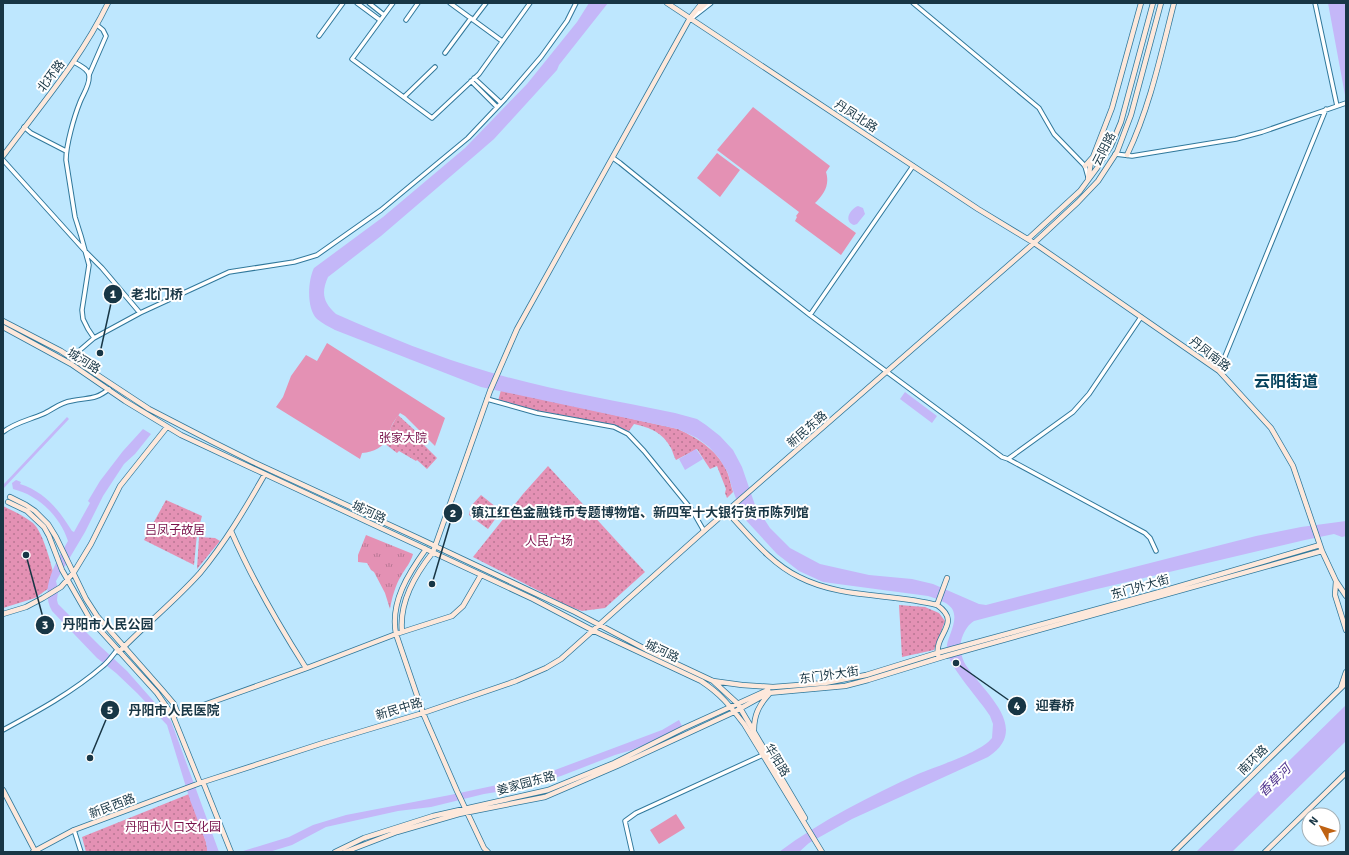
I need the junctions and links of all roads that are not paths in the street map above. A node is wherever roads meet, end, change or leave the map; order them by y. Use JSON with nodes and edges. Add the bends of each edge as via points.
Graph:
{"nodes":[{"id":1,"x":108,"y":3,"type":"edge"},
{"id":2,"x":343,"y":3,"type":"edge"},
{"id":3,"x":357,"y":3,"type":"edge"},
{"id":4,"x":369,"y":3,"type":"edge"},
{"id":5,"x":393,"y":3,"type":"edge"},
{"id":6,"x":418,"y":3,"type":"edge"},
{"id":7,"x":450,"y":3,"type":"edge"},
{"id":8,"x":486,"y":3,"type":"edge"},
{"id":9,"x":530,"y":3,"type":"edge"},
{"id":10,"x":576,"y":3,"type":"edge"},
{"id":11,"x":667,"y":3,"type":"edge"},
{"id":12,"x":698,"y":3,"type":"edge"},
{"id":13,"x":702,"y":3,"type":"edge"},
{"id":14,"x":706,"y":3,"type":"edge"},
{"id":15,"x":711,"y":3,"type":"edge"},
{"id":16,"x":913,"y":3,"type":"edge"},
{"id":17,"x":1141,"y":3,"type":"edge"},
{"id":18,"x":1153,"y":3,"type":"edge"},
{"id":19,"x":1161,"y":3,"type":"edge"},
{"id":20,"x":1174,"y":3,"type":"edge"},
{"id":21,"x":1315,"y":3,"type":"edge"},
{"id":22,"x":384,"y":15,"type":"junction"},
{"id":23,"x":690,"y":18,"type":"junction"},
{"id":24,"x":472,"y":19,"type":"junction"},
{"id":25,"x":380,"y":20,"type":"junction"},
{"id":26,"x":406,"y":20,"type":"dead end"},
{"id":27,"x":97,"y":25,"type":"junction"},
{"id":28,"x":319,"y":36,"type":"dead end"},
{"id":29,"x":502,"y":41,"type":"junction"},
{"id":30,"x":445,"y":53,"type":"dead end"},
{"id":31,"x":74,"y":62,"type":"junction"},
{"id":32,"x":435,"y":67,"type":"dead end"},
{"id":33,"x":89,"y":76,"type":"junction"},
{"id":34,"x":472,"y":80,"type":"junction"},
{"id":35,"x":404,"y":98,"type":"junction"},
{"id":36,"x":501,"y":103,"type":"junction"},
{"id":37,"x":1346,"y":103,"type":"edge"},
{"id":38,"x":1337,"y":106,"type":"junction"},
{"id":39,"x":497,"y":107,"type":"junction"},
{"id":40,"x":1326,"y":109,"type":"junction"},
{"id":41,"x":24,"y":127,"type":"junction"},
{"id":42,"x":1114,"y":139,"type":"junction"},
{"id":43,"x":66,"y":151,"type":"junction"},
{"id":44,"x":1095,"y":154,"type":"junction"},
{"id":45,"x":1115,"y":154,"type":"junction"},
{"id":46,"x":1127,"y":155,"type":"junction"},
{"id":47,"x":3,"y":156,"type":"edge"},
{"id":48,"x":613,"y":158,"type":"junction"},
{"id":49,"x":3,"y":160,"type":"edge"},
{"id":50,"x":913,"y":166,"type":"junction"},
{"id":51,"x":1085,"y":166,"type":"junction"},
{"id":52,"x":1088,"y":180,"type":"junction"},
{"id":53,"x":1028,"y":239,"type":"junction"},
{"id":54,"x":1034,"y":243,"type":"junction"},
{"id":55,"x":85,"y":251,"type":"junction"},
{"id":56,"x":140,"y":313,"type":"junction"},
{"id":57,"x":810,"y":315,"type":"junction"},
{"id":58,"x":1141,"y":317,"type":"junction"},
{"id":59,"x":3,"y":321,"type":"edge"},
{"id":60,"x":3,"y":327,"type":"edge"},
{"id":61,"x":94,"y":338,"type":"junction"},
{"id":62,"x":74,"y":359,"type":"junction"},
{"id":63,"x":71,"y":364,"type":"junction"},
{"id":64,"x":1219,"y":371,"type":"junction"},
{"id":65,"x":887,"y":372,"type":"junction"},
{"id":66,"x":109,"y":389,"type":"junction"},
{"id":67,"x":488,"y":399,"type":"junction"},
{"id":68,"x":167,"y":427,"type":"junction"},
{"id":69,"x":3,"y":432,"type":"edge"},
{"id":70,"x":1008,"y":459,"type":"junction"},
{"id":71,"x":265,"y":474,"type":"junction"},
{"id":72,"x":727,"y":512,"type":"junction"},
{"id":73,"x":231,"y":531,"type":"junction"},
{"id":74,"x":704,"y":531,"type":"junction"},
{"id":75,"x":1320,"y":545,"type":"junction"},
{"id":76,"x":435,"y":546,"type":"junction"},
{"id":77,"x":426,"y":549,"type":"junction"},
{"id":78,"x":1156,"y":551,"type":"dead end"},
{"id":79,"x":1322,"y":551,"type":"junction"},
{"id":80,"x":433,"y":552,"type":"junction"},
{"id":81,"x":73,"y":574,"type":"junction"},
{"id":82,"x":481,"y":575,"type":"junction"},
{"id":83,"x":947,"y":578,"type":"dead end"},
{"id":84,"x":67,"y":580,"type":"junction"},
{"id":85,"x":1336,"y":581,"type":"junction"},
{"id":86,"x":1346,"y":596,"type":"edge"},
{"id":87,"x":937,"y":604,"type":"junction"},
{"id":88,"x":3,"y":614,"type":"edge"},
{"id":89,"x":599,"y":625,"type":"junction"},
{"id":90,"x":592,"y":630,"type":"junction"},
{"id":91,"x":1346,"y":630,"type":"edge"},
{"id":92,"x":402,"y":632,"type":"junction"},
{"id":93,"x":396,"y":634,"type":"junction"},
{"id":94,"x":124,"y":647,"type":"junction"},
{"id":95,"x":118,"y":651,"type":"junction"},
{"id":96,"x":937,"y":653,"type":"junction"},
{"id":97,"x":939,"y":658,"type":"junction"},
{"id":98,"x":306,"y":668,"type":"junction"},
{"id":99,"x":1346,"y":672,"type":"edge"},
{"id":100,"x":713,"y":681,"type":"junction"},
{"id":101,"x":1346,"y":683,"type":"edge"},
{"id":102,"x":762,"y":687,"type":"joint"},
{"id":103,"x":773,"y":688,"type":"junction"},
{"id":104,"x":1341,"y":688,"type":"junction"},
{"id":105,"x":770,"y":693,"type":"junction"},
{"id":106,"x":737,"y":703,"type":"junction"},
{"id":107,"x":730,"y":706,"type":"junction"},
{"id":108,"x":740,"y":708,"type":"junction"},
{"id":109,"x":734,"y":712,"type":"junction"},
{"id":110,"x":423,"y":713,"type":"junction"},
{"id":111,"x":176,"y":715,"type":"junction"},
{"id":112,"x":3,"y":730,"type":"edge"},
{"id":113,"x":754,"y":732,"type":"junction"},
{"id":114,"x":765,"y":755,"type":"junction"},
{"id":115,"x":1346,"y":773,"type":"edge"},
{"id":116,"x":200,"y":783,"type":"junction"},
{"id":117,"x":3,"y":790,"type":"edge"},
{"id":118,"x":466,"y":811,"type":"junction"},
{"id":119,"x":74,"y":830,"type":"junction"},
{"id":120,"x":819,"y":844,"type":"junction"},
{"id":121,"x":34,"y":851,"type":"edge"},
{"id":122,"x":230,"y":851,"type":"edge"},
{"id":123,"x":81,"y":852,"type":"edge"},
{"id":124,"x":334,"y":852,"type":"edge"},
{"id":125,"x":345,"y":852,"type":"edge"},
{"id":126,"x":488,"y":852,"type":"edge"},
{"id":127,"x":632,"y":852,"type":"edge"},
{"id":128,"x":822,"y":852,"type":"edge"},
{"id":129,"x":826,"y":852,"type":"edge"},
{"id":130,"x":1174,"y":852,"type":"edge"},
{"id":131,"x":1265,"y":852,"type":"edge"}],
"edges":[{"from":1,"to":27,"type":"street","name":"北环路"},
{"from":2,"to":28,"type":"street"},
{"from":3,"to":25,"type":"street"},
{"from":4,"to":22,"type":"street"},
{"from":5,"to":22,"type":"street"},
{"from":6,"to":26,"type":"street"},
{"from":7,"to":24,"type":"street"},
{"from":8,"to":24,"type":"street"},
{"from":9,"to":29,"type":"street"},
{"from":10,"to":36,"type":"street","via":[[541,57]]},
{"from":11,"to":23,"type":"street","name":"丹凤北路"},
{"from":12,"to":23,"type":"street"},
{"from":13,"to":23,"type":"street"},
{"from":14,"to":23,"type":"street"},
{"from":15,"to":23,"type":"street"},
{"from":16,"to":51,"type":"street","via":[[1039,108],[1054,134]]},
{"from":17,"to":44,"type":"street","via":[[1112,108]]},
{"from":18,"to":42,"type":"street","name":"云阳路","via":[[1121,122]]},
{"from":19,"to":45,"type":"street","name":"云阳路","via":[[1131,115]]},
{"from":20,"to":46,"type":"street","via":[[1139,131]]},
{"from":21,"to":38,"type":"street"},
{"from":22,"to":25,"type":"street"},
{"from":23,"to":48,"type":"street"},
{"from":23,"to":50,"type":"street","name":"丹凤北路"},
{"from":24,"to":29,"type":"street"},
{"from":24,"to":30,"type":"street"},
{"from":25,"to":35,"type":"street","via":[[352,59]]},
{"from":27,"to":31,"type":"street","name":"北环路"},
{"from":27,"to":33,"type":"street","via":[[106,36]]},
{"from":29,"to":34,"type":"street"},
{"from":31,"to":33,"type":"street","via":[[87,70]]},
{"from":31,"to":41,"type":"street","name":"北环路"},
{"from":32,"to":35,"type":"street"},
{"from":33,"to":43,"type":"street"},
{"from":34,"to":35,"type":"street","via":[[432,118]]},
{"from":34,"to":36,"type":"street"},
{"from":34,"to":39,"type":"street"},
{"from":36,"to":39,"type":"street"},
{"from":37,"to":38,"type":"street"},
{"from":38,"to":40,"type":"street"},
{"from":39,"to":56,"type":"street","via":[[468,138],[381,210],[317,255],[294,262],[230,272]]},
{"from":40,"to":46,"type":"street","via":[[1236,139]]},
{"from":40,"to":64,"type":"street"},
{"from":41,"to":43,"type":"street"},
{"from":41,"to":47,"type":"street","name":"北环路"},
{"from":42,"to":44,"type":"street"},
{"from":42,"to":52,"type":"street","name":"云阳路"},
{"from":43,"to":55,"type":"street","via":[[75,217]]},
{"from":44,"to":51,"type":"street"},
{"from":44,"to":52,"type":"street"},
{"from":45,"to":46,"type":"street"},
{"from":45,"to":54,"type":"street","name":"云阳路","via":[[1098,181]]},
{"from":48,"to":57,"type":"street"},
{"from":48,"to":67,"type":"street","via":[[518,330]]},
{"from":49,"to":55,"type":"street"},
{"from":50,"to":53,"type":"street","name":"丹凤北路"},
{"from":50,"to":57,"type":"street"},
{"from":51,"to":52,"type":"street"},
{"from":52,"to":53,"type":"street","name":"云阳路","via":[[1080,191]]},
{"from":53,"to":54,"type":"street","name":"丹凤北路"},
{"from":54,"to":58,"type":"street","name":"丹凤南路"},
{"from":54,"to":65,"type":"street","name":"新民东路"},
{"from":55,"to":56,"type":"street"},
{"from":55,"to":61,"type":"street","via":[[89,265],[82,310],[83,319]]},
{"from":56,"to":61,"type":"street"},
{"from":57,"to":65,"type":"street"},
{"from":58,"to":64,"type":"street","name":"丹凤南路"},
{"from":58,"to":70,"type":"street","via":[[1089,394],[1073,412]]},
{"from":59,"to":62,"type":"street","name":"城河路"},
{"from":60,"to":63,"type":"street","name":"城河路"},
{"from":61,"to":62,"type":"street"},
{"from":62,"to":63,"type":"street"},
{"from":62,"to":76,"type":"street","name":"城河路","via":[[149,409],[259,465]]},
{"from":63,"to":66,"type":"street","name":"城河路"},
{"from":64,"to":75,"type":"street","name":"丹凤南路","via":[[1271,428],[1293,466]]},
{"from":65,"to":70,"type":"street"},
{"from":65,"to":72,"type":"street","name":"新民东路"},
{"from":66,"to":68,"type":"street","name":"城河路"},
{"from":66,"to":69,"type":"street","via":[[95,398],[65,402]]},
{"from":67,"to":74,"type":"street","via":[[537,413],[623,430],[644,451],[692,510]]},
{"from":67,"to":76,"type":"street"},
{"from":68,"to":71,"type":"street","name":"城河路"},
{"from":68,"to":81,"type":"street","via":[[120,486]]},
{"from":70,"to":78,"type":"street","via":[[1145,534],[1150,538]]},
{"from":71,"to":73,"type":"street"},
{"from":71,"to":77,"type":"street","name":"城河路"},
{"from":72,"to":74,"type":"street","name":"新民东路"},
{"from":72,"to":87,"type":"street","via":[[782,567],[818,586],[844,592]]},
{"from":73,"to":94,"type":"street","via":[[199,574]]},
{"from":73,"to":98,"type":"street","via":[[265,599]]},
{"from":74,"to":89,"type":"street","name":"新民东路"},
{"from":75,"to":79,"type":"street","name":"丹凤南路"},
{"from":75,"to":96,"type":"street","name":"东门外大街"},
{"from":76,"to":80,"type":"street"},
{"from":76,"to":89,"type":"street","name":"城河路"},
{"from":77,"to":80,"type":"street","name":"城河路"},
{"from":77,"to":93,"type":"street","via":[[406,578],[397,601],[394,624]]},
{"from":79,"to":85,"type":"street","name":"丹凤南路"},
{"from":79,"to":97,"type":"street","name":"东门外大街"},
{"from":80,"to":82,"type":"street","name":"城河路"},
{"from":80,"to":92,"type":"street","via":[[410,587],[401,624]]},
{"from":81,"to":84,"type":"street"},
{"from":81,"to":84,"type":"street","via":[[52,530],[41,516],[26,505],[9,500],[36,518],[49,536]]},
{"from":81,"to":94,"type":"street","via":[[97,616]]},
{"from":82,"to":90,"type":"street","name":"城河路"},
{"from":82,"to":92,"type":"street","via":[[463,606],[452,616]]},
{"from":83,"to":87,"type":"street"},
{"from":84,"to":88,"type":"street","via":[[61,587],[26,607]]},
{"from":84,"to":95,"type":"street","via":[[90,619]]},
{"from":85,"to":86,"type":"street","name":"丹凤南路"},
{"from":85,"to":91,"type":"street","via":[[1335,595]]},
{"from":87,"to":96,"type":"street","via":[[944,610],[948,620]]},
{"from":89,"to":90,"type":"street","name":"新民东路"},
{"from":89,"to":100,"type":"street","name":"城河路"},
{"from":90,"to":107,"type":"street","name":"城河路","via":[[701,681],[715,690]]},
{"from":90,"to":110,"type":"street","name":"新民中路","via":[[561,659],[546,668],[516,682]]},
{"from":92,"to":93,"type":"street"},
{"from":93,"to":98,"type":"street"},
{"from":93,"to":110,"type":"street"},
{"from":94,"to":95,"type":"street"},
{"from":94,"to":111,"type":"street","via":[[174,704]]},
{"from":95,"to":111,"type":"street"},
{"from":95,"to":112,"type":"street","via":[[77,686],[41,710]]},
{"from":96,"to":97,"type":"street"},
{"from":96,"to":103,"type":"street","name":"东门外大街","via":[[843,680]]},
{"from":97,"to":105,"type":"street","name":"东门外大街","via":[[845,686]]},
{"from":98,"to":111,"type":"street"},
{"from":99,"to":104,"type":"street"},
{"from":100,"to":102,"type":"street","name":"城河路"},
{"from":100,"to":106,"type":"street","name":"城河路"},
{"from":101,"to":104,"type":"street","name":"南环路"},
{"from":102,"to":103,"type":"street","name":"东门外大街"},
{"from":103,"to":106,"type":"street","name":"东门外大街"},
{"from":104,"to":130,"type":"street","name":"南环路"},
{"from":105,"to":108,"type":"street","name":"东门外大街"},
{"from":105,"to":113,"type":"street","via":[[758,708],[754,719]]},
{"from":106,"to":107,"type":"street","name":"姜家园东路"},
{"from":106,"to":108,"type":"street","name":"华阳路"},
{"from":107,"to":109,"type":"street","name":"华阳路"},
{"from":107,"to":118,"type":"street","name":"姜家园东路","via":[[614,763],[548,790]]},
{"from":108,"to":109,"type":"street","name":"姜家园东路"},
{"from":108,"to":113,"type":"street","name":"华阳路"},
{"from":109,"to":114,"type":"street","name":"华阳路"},
{"from":109,"to":118,"type":"street","name":"姜家园东路","via":[[544,797]]},
{"from":110,"to":116,"type":"street","name":"新民中路"},
{"from":110,"to":118,"type":"street"},
{"from":111,"to":116,"type":"street"},
{"from":113,"to":114,"type":"street","name":"华阳路"},
{"from":114,"to":120,"type":"street","name":"华阳路"},
{"from":114,"to":127,"type":"street","via":[[625,821]]},
{"from":115,"to":131,"type":"street"},
{"from":116,"to":119,"type":"street","name":"新民西路"},
{"from":116,"to":122,"type":"street"},
{"from":117,"to":121,"type":"street"},
{"from":118,"to":124,"type":"street","name":"姜家园东路","via":[[433,816],[364,838]]},
{"from":118,"to":125,"type":"street","name":"姜家园东路","via":[[396,832]]},
{"from":118,"to":126,"type":"street"},
{"from":119,"to":121,"type":"street","name":"新民西路"},
{"from":119,"to":123,"type":"street"},
{"from":120,"to":128,"type":"street"},
{"from":120,"to":129,"type":"street"}]}
